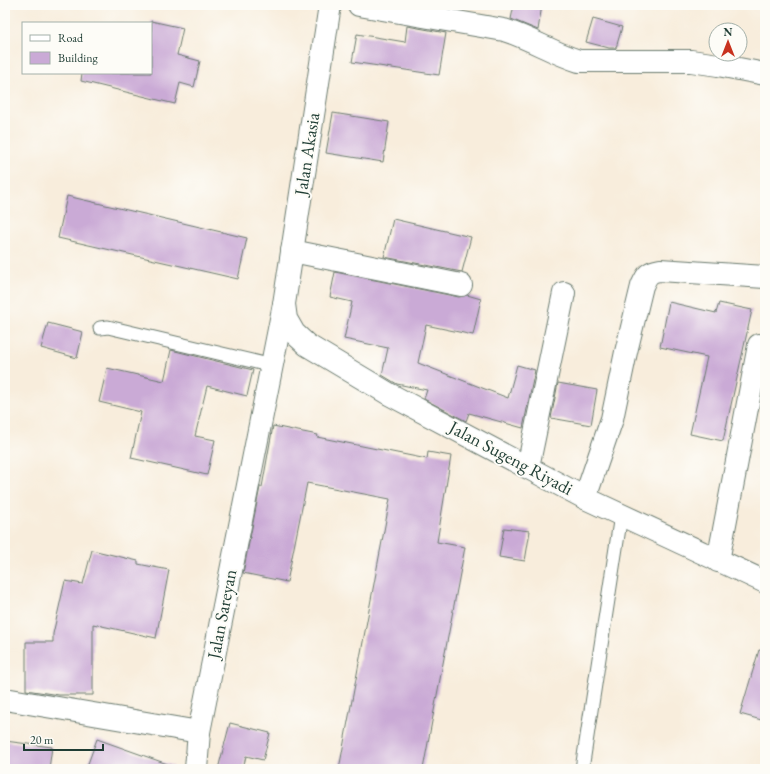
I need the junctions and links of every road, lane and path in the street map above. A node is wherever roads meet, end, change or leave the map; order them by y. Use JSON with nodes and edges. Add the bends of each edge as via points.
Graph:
{"nodes":[{"id":1,"x":330,"y":5,"type":"edge"},
{"id":2,"x":359,"y":5,"type":"edge"},
{"id":3,"x":765,"y":74,"type":"edge"},
{"id":4,"x":292,"y":251,"type":"junction"},
{"id":5,"x":765,"y":277,"type":"edge"},
{"id":6,"x":461,"y":285,"type":"dead end"},
{"id":7,"x":564,"y":293,"type":"dead end"},
{"id":8,"x":284,"y":304,"type":"junction"},
{"id":9,"x":100,"y":328,"type":"dead end"},
{"id":10,"x":759,"y":345,"type":"dead end"},
{"id":11,"x":272,"y":366,"type":"junction"},
{"id":12,"x":528,"y":467,"type":"junction"},
{"id":13,"x":585,"y":498,"type":"junction"},
{"id":14,"x":621,"y":515,"type":"junction"},
{"id":15,"x":718,"y":560,"type":"junction"},
{"id":16,"x":765,"y":582,"type":"edge"},
{"id":17,"x":5,"y":699,"type":"edge"},
{"id":18,"x":199,"y":732,"type":"junction"},
{"id":19,"x":196,"y":769,"type":"edge"},
{"id":20,"x":582,"y":769,"type":"edge"}],
"edges":[{"from":1,"to":4,"type":"street","name":"Jalan Akasia"},
{"from":2,"to":3,"type":"street","via":[[504,30],[579,61],[691,61]]},
{"from":4,"to":6,"type":"street"},
{"from":4,"to":8,"type":"street","name":"Jalan Akasia"},
{"from":5,"to":13,"type":"street","via":[[660,270],[646,276],[612,419]]},
{"from":7,"to":12,"type":"street"},
{"from":8,"to":11,"type":"street","name":"Jalan Sareyan"},
{"from":8,"to":12,"type":"street","name":"Jalan Sugeng Riyadi","via":[[286,319],[294,333],[307,345],[389,394]]},
{"from":9,"to":11,"type":"lane","via":[[108,327]]},
{"from":10,"to":15,"type":"street"},
{"from":11,"to":18,"type":"street","name":"Jalan Sareyan"},
{"from":12,"to":13,"type":"street","name":"Jalan Sugeng Riyadi"},
{"from":13,"to":14,"type":"street","name":"Jalan Sugeng Riyadi"},
{"from":14,"to":15,"type":"street","name":"Jalan Sugeng Riyadi"},
{"from":14,"to":20,"type":"lane"},
{"from":15,"to":16,"type":"street","name":"Jalan Sugeng Riyadi"},
{"from":17,"to":18,"type":"street"},
{"from":18,"to":19,"type":"street","name":"Jalan Sareyan"}]}
